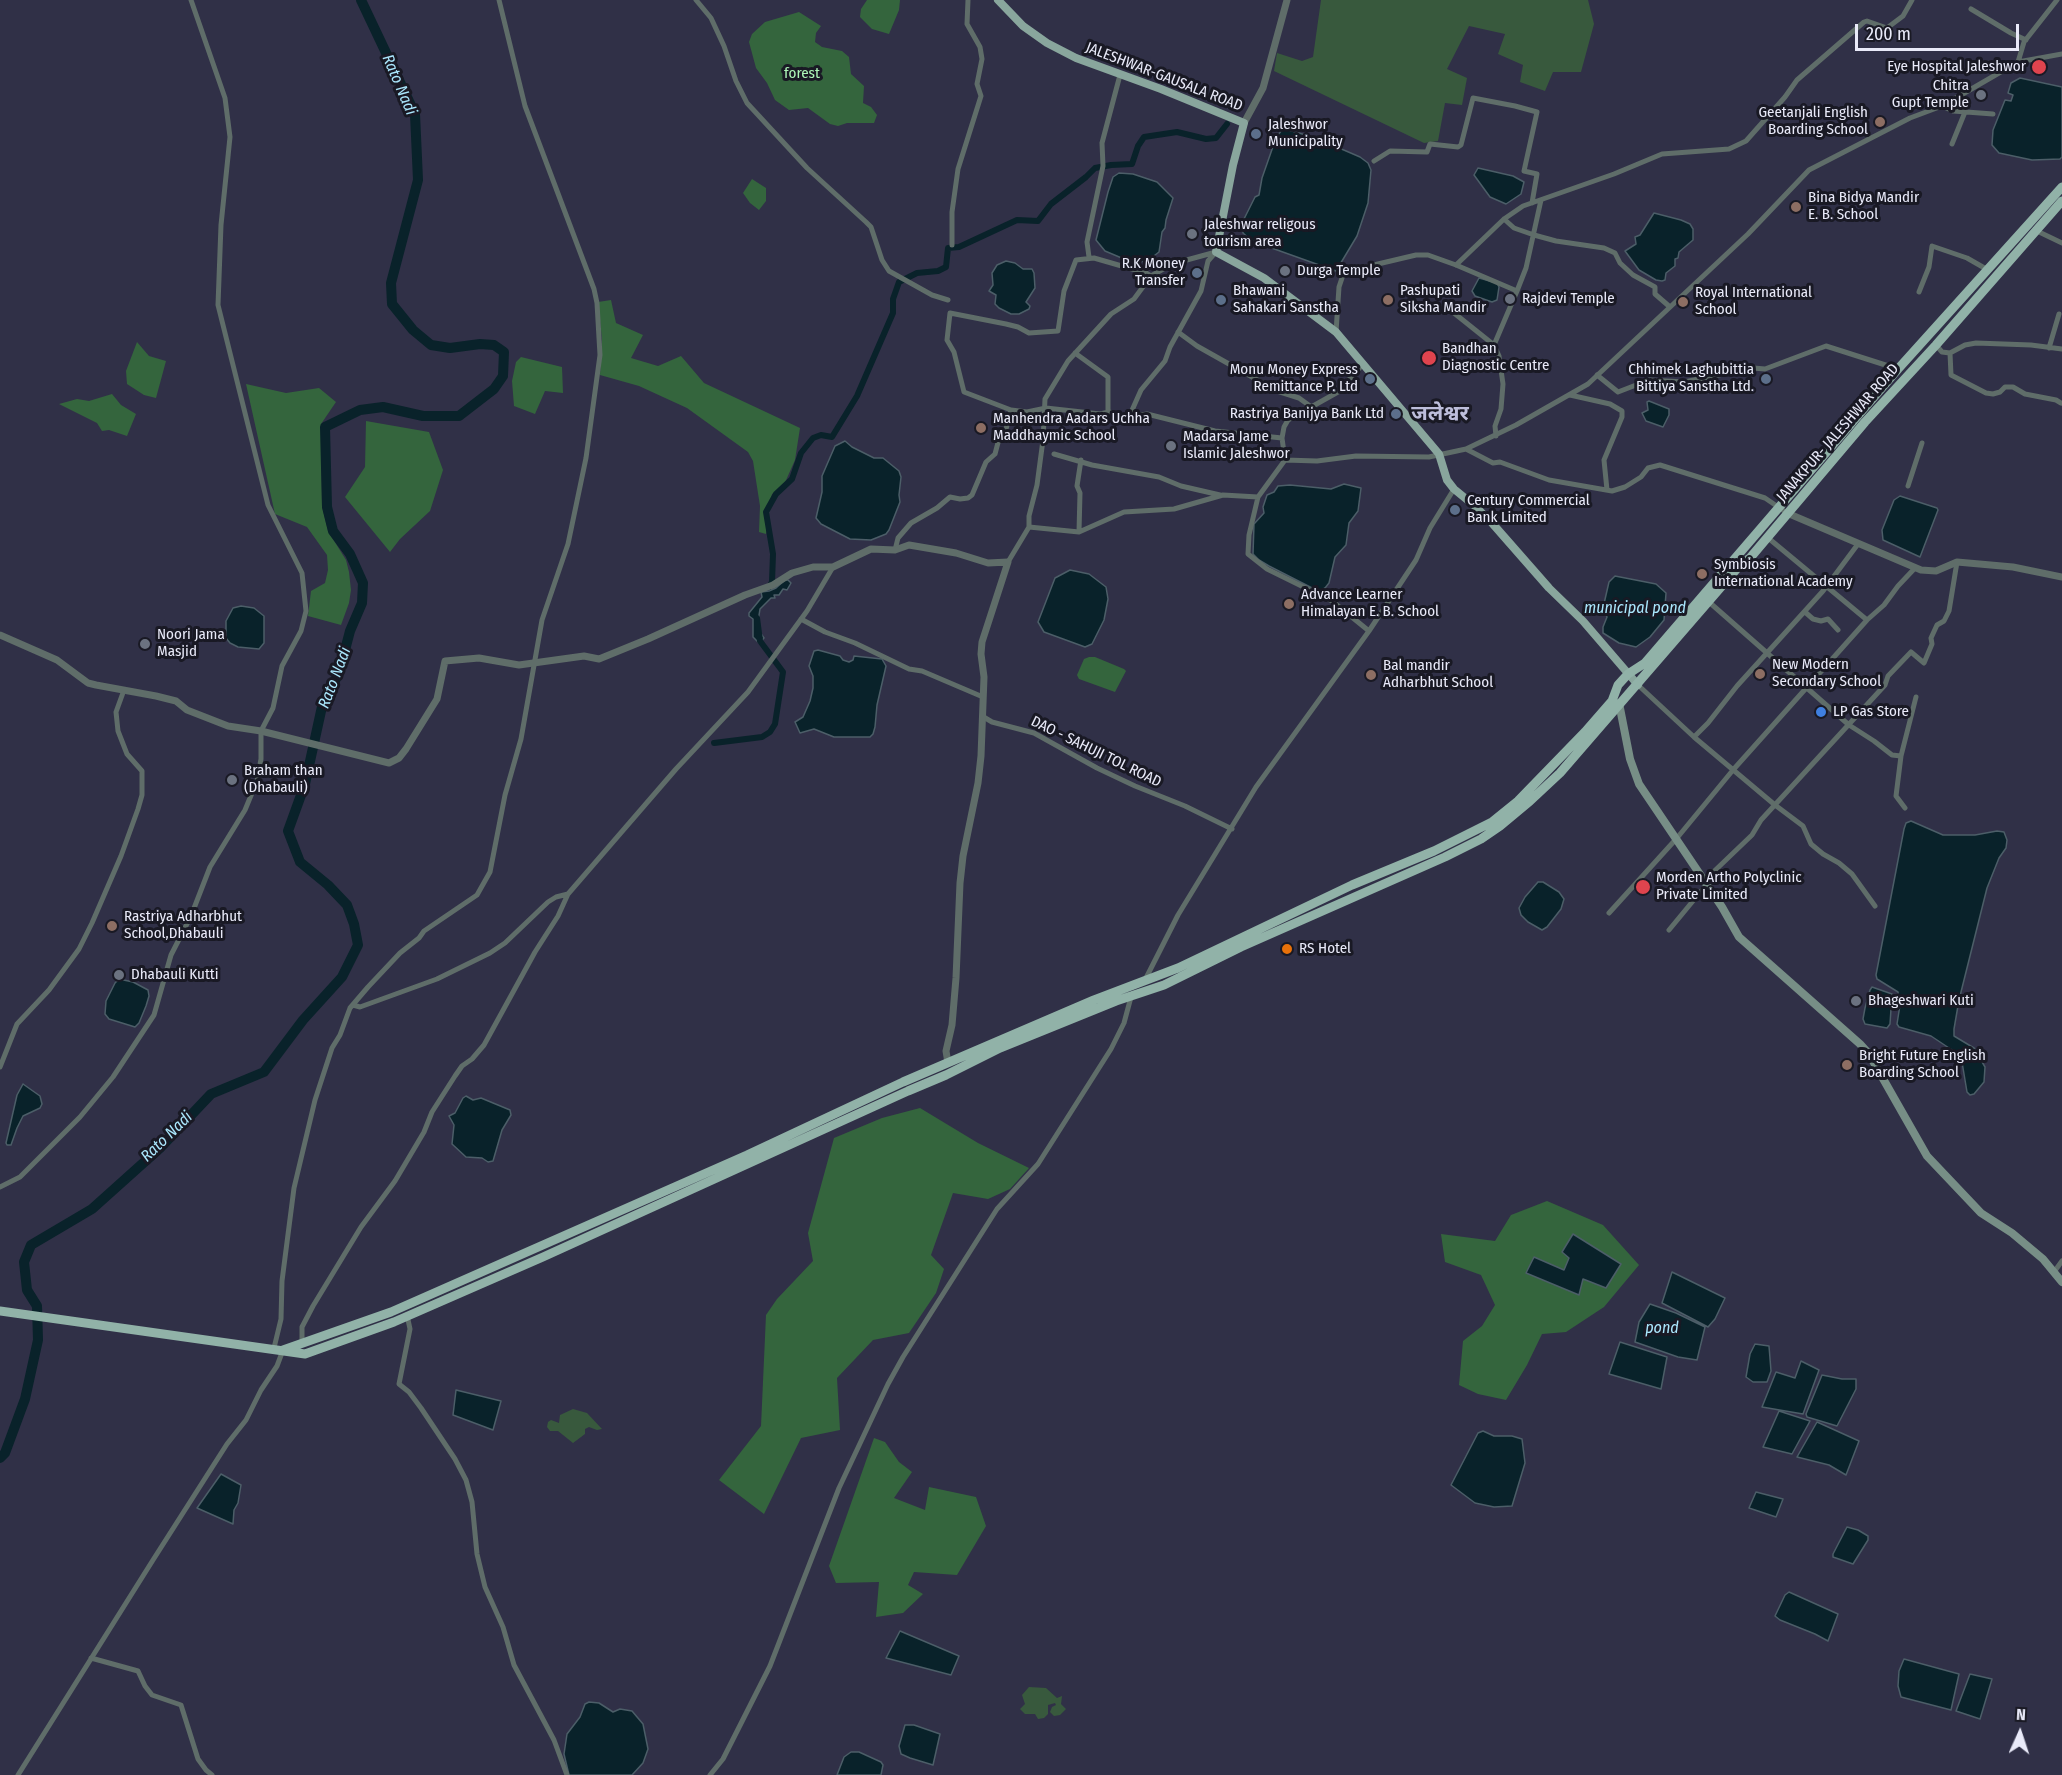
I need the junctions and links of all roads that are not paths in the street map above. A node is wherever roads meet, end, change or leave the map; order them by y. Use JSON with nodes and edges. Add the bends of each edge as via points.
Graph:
{"nodes":[{"id":1,"x":191,"y":0,"type":"edge"},
{"id":2,"x":499,"y":0,"type":"edge"},
{"id":3,"x":696,"y":0,"type":"edge"},
{"id":4,"x":969,"y":0,"type":"edge"},
{"id":5,"x":998,"y":0,"type":"edge"},
{"id":6,"x":1287,"y":0,"type":"edge"},
{"id":7,"x":1912,"y":0,"type":"edge"},
{"id":8,"x":2057,"y":0,"type":"edge"},
{"id":9,"x":1971,"y":9,"type":"dead end"},
{"id":10,"x":2026,"y":40,"type":"junction"},
{"id":11,"x":2062,"y":54,"type":"edge"},
{"id":12,"x":2018,"y":62,"type":"junction"},
{"id":13,"x":1120,"y":75,"type":"junction"},
{"id":14,"x":1942,"y":106,"type":"junction"},
{"id":15,"x":1965,"y":112,"type":"junction"},
{"id":16,"x":1993,"y":114,"type":"dead end"},
{"id":17,"x":1244,"y":123,"type":"junction"},
{"id":18,"x":1952,"y":144,"type":"dead end"},
{"id":19,"x":1374,"y":161,"type":"dead end"},
{"id":20,"x":2062,"y":188,"type":"edge"},
{"id":21,"x":1541,"y":200,"type":"junction"},
{"id":22,"x":2062,"y":201,"type":"edge"},
{"id":23,"x":1532,"y":203,"type":"junction"},
{"id":24,"x":1504,"y":219,"type":"junction"},
{"id":25,"x":2037,"y":231,"type":"junction"},
{"id":26,"x":1534,"y":235,"type":"junction"},
{"id":27,"x":2062,"y":243,"type":"edge"},
{"id":28,"x":952,"y":245,"type":"dead end"},
{"id":29,"x":1216,"y":252,"type":"junction"},
{"id":30,"x":1089,"y":257,"type":"junction"},
{"id":31,"x":1456,"y":265,"type":"junction"},
{"id":32,"x":1988,"y":270,"type":"junction"},
{"id":33,"x":1151,"y":276,"type":"junction"},
{"id":34,"x":1517,"y":291,"type":"junction"},
{"id":35,"x":1919,"y":292,"type":"dead end"},
{"id":36,"x":948,"y":300,"type":"dead end"},
{"id":37,"x":1670,"y":307,"type":"junction"},
{"id":38,"x":1455,"y":314,"type":"dead end"},
{"id":39,"x":2059,"y":314,"type":"dead end"},
{"id":40,"x":1178,"y":332,"type":"junction"},
{"id":41,"x":1336,"y":332,"type":"junction"},
{"id":42,"x":1494,"y":345,"type":"junction"},
{"id":43,"x":1936,"y":345,"type":"junction"},
{"id":44,"x":2049,"y":348,"type":"junction"},
{"id":45,"x":2062,"y":349,"type":"edge"},
{"id":46,"x":1950,"y":352,"type":"junction"},
{"id":47,"x":1075,"y":353,"type":"junction"},
{"id":48,"x":1364,"y":363,"type":"junction"},
{"id":49,"x":1898,"y":369,"type":"junction"},
{"id":50,"x":1597,"y":375,"type":"junction"},
{"id":51,"x":1570,"y":395,"type":"junction"},
{"id":52,"x":2061,"y":403,"type":"edge"},
{"id":53,"x":1310,"y":406,"type":"junction"},
{"id":54,"x":1046,"y":408,"type":"junction"},
{"id":55,"x":1011,"y":411,"type":"junction"},
{"id":56,"x":1108,"y":412,"type":"junction"},
{"id":57,"x":1129,"y":417,"type":"junction"},
{"id":58,"x":1496,"y":436,"type":"junction"},
{"id":59,"x":1282,"y":438,"type":"junction"},
{"id":60,"x":1922,"y":443,"type":"dead end"},
{"id":61,"x":1466,"y":449,"type":"junction"},
{"id":62,"x":1054,"y":454,"type":"dead end"},
{"id":63,"x":1439,"y":454,"type":"junction"},
{"id":64,"x":1081,"y":460,"type":"junction"},
{"id":65,"x":1285,"y":460,"type":"junction"},
{"id":66,"x":1908,"y":486,"type":"dead end"},
{"id":67,"x":1454,"y":489,"type":"junction"},
{"id":68,"x":1607,"y":489,"type":"junction"},
{"id":69,"x":1223,"y":495,"type":"junction"},
{"id":70,"x":1258,"y":497,"type":"junction"},
{"id":71,"x":1783,"y":510,"type":"junction"},
{"id":72,"x":1029,"y":527,"type":"junction"},
{"id":73,"x":1079,"y":532,"type":"junction"},
{"id":74,"x":1767,"y":537,"type":"junction"},
{"id":75,"x":1858,"y":543,"type":"junction"},
{"id":76,"x":895,"y":550,"type":"junction"},
{"id":77,"x":1008,"y":562,"type":"junction"},
{"id":78,"x":1957,"y":562,"type":"junction"},
{"id":79,"x":834,"y":567,"type":"junction"},
{"id":80,"x":1915,"y":568,"type":"junction"},
{"id":81,"x":2062,"y":577,"type":"edge"},
{"id":82,"x":1826,"y":586,"type":"junction"},
{"id":83,"x":1709,"y":602,"type":"junction"},
{"id":84,"x":1805,"y":612,"type":"junction"},
{"id":85,"x":801,"y":619,"type":"junction"},
{"id":86,"x":1867,"y":620,"type":"junction"},
{"id":87,"x":1838,"y":630,"type":"dead end"},
{"id":88,"x":1369,"y":631,"type":"junction"},
{"id":89,"x":0,"y":635,"type":"edge"},
{"id":90,"x":1767,"y":652,"type":"junction"},
{"id":91,"x":533,"y":663,"type":"junction"},
{"id":92,"x":1628,"y":674,"type":"junction"},
{"id":93,"x":1638,"y":685,"type":"junction"},
{"id":94,"x":1807,"y":687,"type":"junction"},
{"id":95,"x":124,"y":690,"type":"junction"},
{"id":96,"x":983,"y":697,"type":"junction"},
{"id":97,"x":1917,"y":697,"type":"dead end"},
{"id":98,"x":1619,"y":703,"type":"junction"},
{"id":99,"x":982,"y":716,"type":"junction"},
{"id":100,"x":1849,"y":725,"type":"junction"},
{"id":101,"x":264,"y":733,"type":"junction"},
{"id":102,"x":1694,"y":737,"type":"junction"},
{"id":103,"x":1901,"y":756,"type":"junction"},
{"id":104,"x":1733,"y":770,"type":"junction"},
{"id":105,"x":1775,"y":805,"type":"junction"},
{"id":106,"x":1905,"y":808,"type":"dead end"},
{"id":107,"x":1232,"y":829,"type":"junction"},
{"id":108,"x":1677,"y":838,"type":"junction"},
{"id":109,"x":1706,"y":882,"type":"junction"},
{"id":110,"x":568,"y":894,"type":"junction"},
{"id":111,"x":1875,"y":906,"type":"dead end"},
{"id":112,"x":1609,"y":913,"type":"dead end"},
{"id":113,"x":1669,"y":930,"type":"dead end"},
{"id":114,"x":1156,"y":973,"type":"junction"},
{"id":115,"x":1145,"y":980,"type":"junction"},
{"id":116,"x":1164,"y":985,"type":"junction"},
{"id":117,"x":1149,"y":990,"type":"junction"},
{"id":118,"x":1131,"y":997,"type":"junction"},
{"id":119,"x":353,"y":1005,"type":"junction"},
{"id":120,"x":948,"y":1063,"type":"junction"},
{"id":121,"x":0,"y":1067,"type":"edge"},
{"id":122,"x":906,"y":1087,"type":"junction"},
{"id":123,"x":0,"y":1187,"type":"edge"},
{"id":124,"x":2062,"y":1261,"type":"edge"},
{"id":125,"x":2054,"y":1272,"type":"junction"},
{"id":126,"x":2062,"y":1282,"type":"edge"},
{"id":127,"x":0,"y":1305,"type":"edge"},
{"id":128,"x":0,"y":1311,"type":"edge"},
{"id":129,"x":23,"y":1313,"type":"junction"},
{"id":130,"x":407,"y":1316,"type":"junction"},
{"id":131,"x":302,"y":1342,"type":"junction"},
{"id":132,"x":278,"y":1349,"type":"junction"},
{"id":133,"x":91,"y":1658,"type":"junction"},
{"id":134,"x":18,"y":1775,"type":"edge"},
{"id":135,"x":212,"y":1775,"type":"edge"},
{"id":136,"x":567,"y":1775,"type":"edge"},
{"id":137,"x":710,"y":1775,"type":"edge"}],
"edges":[{"from":1,"to":101,"type":"street","via":[[225,98],[230,137],[218,305],[268,505],[302,573],[306,611],[301,631],[282,666]]},
{"from":2,"to":91,"type":"street","via":[[525,106],[594,289],[600,331],[579,494]]},
{"from":3,"to":36,"type":"street","via":[[711,18],[747,103],[807,168],[866,222],[889,271]]},
{"from":4,"to":28,"type":"street","via":[[967,24],[982,59],[977,84],[981,96],[958,169]]},
{"from":5,"to":13,"type":"main road","name":"JALESHWAR-GAUSALA ROAD","via":[[1023,26],[1047,43]]},
{"from":6,"to":17,"type":"street","via":[[1263,88]]},
{"from":7,"to":21,"type":"street","via":[[1903,16],[1887,28],[1863,22],[1797,80],[1746,141],[1729,149],[1662,154]]},
{"from":8,"to":10,"type":"street"},
{"from":9,"to":10,"type":"street"},
{"from":10,"to":12,"type":"street"},
{"from":11,"to":12,"type":"street"},
{"from":12,"to":14,"type":"street"},
{"from":13,"to":17,"type":"main road","name":"JALESHWAR-GAUSALA ROAD"},
{"from":13,"to":30,"type":"street","via":[[1102,143],[1103,166],[1087,242]]},
{"from":14,"to":15,"type":"street"},
{"from":14,"to":37,"type":"street","via":[[1910,118],[1809,170]]},
{"from":15,"to":16,"type":"street"},
{"from":15,"to":18,"type":"street"},
{"from":17,"to":29,"type":"main road","name":"JALESHWAR-GAUSALA ROAD"},
{"from":19,"to":23,"type":"street","via":[[1390,151],[1427,152],[1430,144],[1458,147],[1473,98],[1515,106],[1537,112],[1524,171],[1537,174]]},
{"from":20,"to":32,"type":"highway"},
{"from":21,"to":23,"type":"street"},
{"from":21,"to":26,"type":"street"},
{"from":22,"to":25,"type":"highway","name":"JANAKPUR- JALESHWAR ROAD"},
{"from":23,"to":24,"type":"street"},
{"from":24,"to":26,"type":"street","via":[[1514,228]]},
{"from":24,"to":31,"type":"street"},
{"from":25,"to":27,"type":"street"},
{"from":25,"to":43,"type":"highway","name":"JANAKPUR- JALESHWAR ROAD"},
{"from":26,"to":34,"type":"street"},
{"from":26,"to":37,"type":"street","via":[[1615,253],[1620,263],[1655,287],[1655,294]]},
{"from":29,"to":33,"type":"street","via":[[1172,264]]},
{"from":29,"to":40,"type":"street","via":[[1208,261],[1201,291]]},
{"from":29,"to":41,"type":"main road","via":[[1264,278]]},
{"from":30,"to":33,"type":"street"},
{"from":30,"to":55,"type":"street","via":[[1076,261],[1064,291],[1058,331],[1029,333],[1018,327],[950,313],[948,340],[964,392]]},
{"from":31,"to":34,"type":"street"},
{"from":31,"to":41,"type":"street","via":[[1416,255],[1345,269],[1339,287]]},
{"from":32,"to":35,"type":"street","via":[[1932,246]]},
{"from":32,"to":49,"type":"highway"},
{"from":33,"to":47,"type":"street","via":[[1134,299],[1111,314]]},
{"from":34,"to":42,"type":"street"},
{"from":37,"to":50,"type":"street"},
{"from":38,"to":42,"type":"street"},
{"from":39,"to":44,"type":"street"},
{"from":40,"to":53,"type":"street","via":[[1277,391]]},
{"from":40,"to":57,"type":"street","via":[[1165,362],[1142,390]]},
{"from":41,"to":48,"type":"main road"},
{"from":42,"to":58,"type":"street","via":[[1503,384]]},
{"from":43,"to":46,"type":"street","via":[[1942,352]]},
{"from":43,"to":71,"type":"highway","name":"JANAKPUR- JALESHWAR ROAD"},
{"from":44,"to":45,"type":"street"},
{"from":44,"to":46,"type":"street","via":[[1976,343]]},
{"from":46,"to":52,"type":"street","via":[[1951,375],[1986,393],[2013,387]]},
{"from":47,"to":54,"type":"street","via":[[1052,385],[1045,399]]},
{"from":47,"to":56,"type":"street","via":[[1108,377]]},
{"from":48,"to":53,"type":"street","via":[[1338,392]]},
{"from":48,"to":63,"type":"main road"},
{"from":49,"to":50,"type":"street","via":[[1826,346],[1765,369],[1684,382],[1649,380],[1618,392]]},
{"from":49,"to":71,"type":"highway"},
{"from":50,"to":51,"type":"street"},
{"from":51,"to":58,"type":"street"},
{"from":51,"to":68,"type":"street","via":[[1610,404],[1622,411],[1604,460]]},
{"from":53,"to":59,"type":"street","via":[[1288,420]]},
{"from":54,"to":55,"type":"street"},
{"from":54,"to":56,"type":"street"},
{"from":54,"to":72,"type":"street"},
{"from":55,"to":76,"type":"street","via":[[995,454],[986,462],[972,495],[950,497],[911,523],[898,538]]},
{"from":56,"to":57,"type":"street"},
{"from":57,"to":59,"type":"street","via":[[1147,414],[1215,431]]},
{"from":58,"to":61,"type":"street"},
{"from":59,"to":65,"type":"street"},
{"from":60,"to":66,"type":"street"},
{"from":61,"to":63,"type":"street"},
{"from":61,"to":68,"type":"street","via":[[1493,463],[1549,480]]},
{"from":62,"to":64,"type":"street"},
{"from":63,"to":65,"type":"street"},
{"from":63,"to":67,"type":"main road"},
{"from":64,"to":69,"type":"street"},
{"from":64,"to":73,"type":"street","via":[[1077,486]]},
{"from":65,"to":70,"type":"street"},
{"from":67,"to":88,"type":"street","via":[[1416,560]]},
{"from":67,"to":92,"type":"main road","via":[[1492,523]]},
{"from":68,"to":71,"type":"street","via":[[1626,487],[1648,468],[1660,465],[1765,498]]},
{"from":69,"to":70,"type":"street"},
{"from":69,"to":73,"type":"street","via":[[1174,509],[1124,512]]},
{"from":70,"to":88,"type":"street","via":[[1248,554],[1267,569],[1332,601]]},
{"from":71,"to":74,"type":"highway","name":"JANAKPUR- JALESHWAR ROAD"},
{"from":71,"to":75,"type":"street"},
{"from":71,"to":92,"type":"highway","via":[[1645,663]]},
{"from":72,"to":73,"type":"street"},
{"from":72,"to":77,"type":"street"},
{"from":74,"to":82,"type":"street"},
{"from":74,"to":83,"type":"highway","name":"JANAKPUR- JALESHWAR ROAD"},
{"from":75,"to":80,"type":"street"},
{"from":75,"to":82,"type":"street"},
{"from":76,"to":77,"type":"street","via":[[909,545],[956,552],[988,563]]},
{"from":76,"to":79,"type":"street","via":[[871,549]]},
{"from":77,"to":96,"type":"street","via":[[982,642]]},
{"from":78,"to":80,"type":"street","via":[[1936,571]]},
{"from":78,"to":81,"type":"street"},
{"from":78,"to":100,"type":"street","via":[[1949,610],[1931,638],[1924,663],[1911,652]]},
{"from":79,"to":85,"type":"street"},
{"from":79,"to":91,"type":"street","via":[[792,573],[773,585],[599,659]]},
{"from":80,"to":86,"type":"street"},
{"from":82,"to":84,"type":"street"},
{"from":82,"to":86,"type":"street"},
{"from":83,"to":90,"type":"street"},
{"from":83,"to":93,"type":"highway","name":"JANAKPUR- JALESHWAR ROAD"},
{"from":84,"to":87,"type":"street","via":[[1813,619],[1828,619]]},
{"from":84,"to":90,"type":"street"},
{"from":85,"to":96,"type":"street","via":[[909,669]]},
{"from":85,"to":110,"type":"street","via":[[748,692]]},
{"from":86,"to":94,"type":"street"},
{"from":88,"to":107,"type":"street","via":[[1256,788]]},
{"from":89,"to":95,"type":"street","via":[[57,660],[88,683]]},
{"from":90,"to":94,"type":"street"},
{"from":90,"to":102,"type":"street"},
{"from":91,"to":101,"type":"street","via":[[519,665],[479,658],[445,661],[437,699],[399,758],[389,763]]},
{"from":91,"to":119,"type":"street","via":[[521,739],[493,862],[481,890],[400,952]]},
{"from":92,"to":93,"type":"main road"},
{"from":92,"to":114,"type":"highway","via":[[1612,701],[1585,732],[1492,822],[1178,968]]},
{"from":93,"to":98,"type":"highway","name":"JANAKPUR- JALESHWAR ROAD"},
{"from":93,"to":102,"type":"street"},
{"from":94,"to":100,"type":"street"},
{"from":94,"to":104,"type":"street"},
{"from":95,"to":101,"type":"street","via":[[176,701],[186,711],[228,726]]},
{"from":95,"to":121,"type":"street","via":[[116,712],[118,731],[127,754],[142,771],[138,809],[119,862],[79,949],[49,990],[16,1024]]},
{"from":96,"to":99,"type":"street"},
{"from":97,"to":103,"type":"street"},
{"from":98,"to":108,"type":"main road","via":[[1639,784]]},
{"from":98,"to":116,"type":"highway","name":"JANAKPUR- JALESHWAR ROAD","via":[[1560,773],[1481,839]]},
{"from":99,"to":107,"type":"street","name":"DAO - SAHUJI TOL ROAD","via":[[1034,733],[1096,768]]},
{"from":99,"to":120,"type":"street","via":[[978,783],[960,883]]},
{"from":100,"to":103,"type":"street","via":[[1892,755]]},
{"from":100,"to":105,"type":"street"},
{"from":101,"to":123,"type":"street","via":[[260,769],[249,802],[210,867],[171,955],[154,1015],[113,1077],[80,1117],[20,1177]]},
{"from":102,"to":104,"type":"street"},
{"from":103,"to":106,"type":"street","via":[[1896,796]]},
{"from":104,"to":105,"type":"street"},
{"from":104,"to":108,"type":"street"},
{"from":105,"to":109,"type":"street"},
{"from":105,"to":111,"type":"street","via":[[1803,826],[1811,844],[1852,874]]},
{"from":107,"to":114,"type":"street","via":[[1178,915]]},
{"from":108,"to":109,"type":"main road"},
{"from":108,"to":112,"type":"street"},
{"from":109,"to":113,"type":"street"},
{"from":109,"to":125,"type":"main road","via":[[1739,937],[1869,1054],[1927,1156],[1981,1213],[2012,1233]]},
{"from":110,"to":119,"type":"street","via":[[548,902],[490,953],[437,979],[360,1008]]},
{"from":110,"to":131,"type":"street","via":[[484,1045],[455,1076],[395,1181],[361,1227],[313,1306],[302,1327]]},
{"from":114,"to":115,"type":"highway"},
{"from":114,"to":116,"type":"street"},
{"from":115,"to":117,"type":"street"},
{"from":115,"to":120,"type":"highway"},
{"from":116,"to":117,"type":"highway","name":"JANAKPUR- JALESHWAR ROAD"},
{"from":117,"to":118,"type":"highway","name":"JANAKPUR- JALESHWAR ROAD"},
{"from":118,"to":122,"type":"highway","name":"JANAKPUR- JALESHWAR ROAD","via":[[1000,1048],[946,1076]]},
{"from":118,"to":137,"type":"street","via":[[1111,1049],[1038,1164],[998,1209],[888,1384],[839,1488],[770,1666],[723,1759]]},
{"from":119,"to":132,"type":"street","via":[[322,1076],[297,1172],[282,1281]]},
{"from":120,"to":122,"type":"highway"},
{"from":122,"to":130,"type":"highway","via":[[554,1253]]},
{"from":122,"to":131,"type":"highway","via":[[391,1312]]},
{"from":124,"to":125,"type":"street"},
{"from":125,"to":126,"type":"main road"},
{"from":127,"to":129,"type":"highway"},
{"from":128,"to":129,"type":"highway"},
{"from":129,"to":132,"type":"highway"},
{"from":130,"to":132,"type":"highway","via":[[305,1354]]},
{"from":130,"to":136,"type":"street","via":[[410,1329],[399,1384],[427,1416],[466,1480],[485,1587],[514,1665],[554,1740]]},
{"from":131,"to":132,"type":"highway"},
{"from":132,"to":133,"type":"street","via":[[277,1366],[246,1420]]},
{"from":133,"to":134,"type":"street"},
{"from":133,"to":135,"type":"street","via":[[138,1671],[152,1695],[181,1705],[198,1759]]}]}
